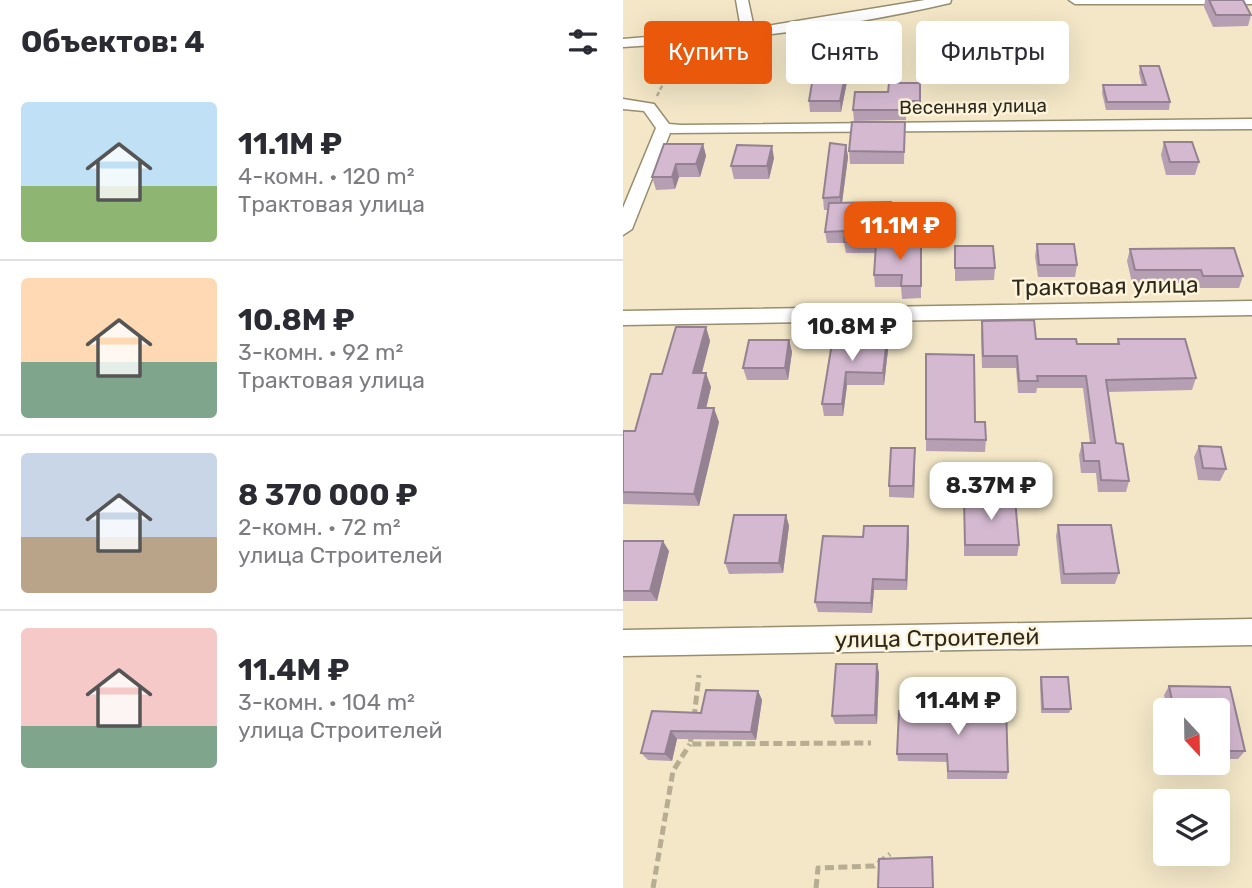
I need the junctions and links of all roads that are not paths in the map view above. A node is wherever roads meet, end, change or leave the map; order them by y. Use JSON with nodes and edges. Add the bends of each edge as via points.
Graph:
{"nodes":[{"id":1,"x":742,"y":0,"type":"edge"},
{"id":2,"x":945,"y":0,"type":"edge"},
{"id":3,"x":1075,"y":0,"type":"edge"},
{"id":4,"x":1252,"y":0,"type":"edge"},
{"id":5,"x":746,"y":21,"type":"edge"},
{"id":6,"x":772,"y":29,"type":"edge"},
{"id":7,"x":644,"y":41,"type":"edge"},
{"id":8,"x":623,"y":43,"type":"edge"},
{"id":9,"x":623,"y":104,"type":"edge"},
{"id":10,"x":1252,"y":124,"type":"edge"},
{"id":11,"x":664,"y":128,"type":"junction"},
{"id":12,"x":623,"y":229,"type":"edge"},
{"id":13,"x":1252,"y":308,"type":"edge"},
{"id":14,"x":623,"y":318,"type":"edge"},
{"id":15,"x":1252,"y":632,"type":"edge"},
{"id":16,"x":623,"y":643,"type":"edge"}],
"edges":[{"from":1,"to":5,"type":"street"},
{"from":2,"to":6,"type":"street"},
{"from":3,"to":4,"type":"street"},
{"from":7,"to":8,"type":"street"},
{"from":9,"to":11,"type":"street","via":[[654,110]]},
{"from":10,"to":11,"type":"street","name":"Весенняя улица"},
{"from":11,"to":12,"type":"street"},
{"from":13,"to":14,"type":"street","name":"Трактовая улица"},
{"from":15,"to":16,"type":"street","name":"улица Строителей"}]}
